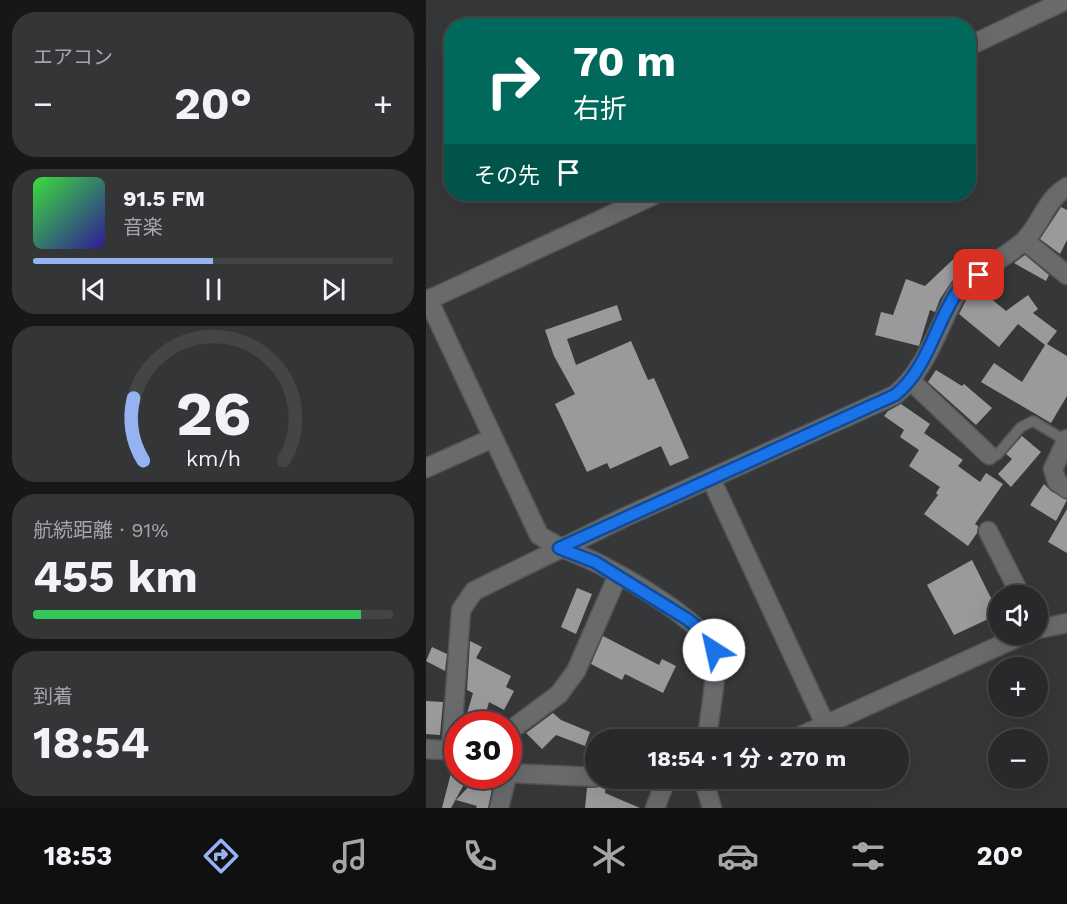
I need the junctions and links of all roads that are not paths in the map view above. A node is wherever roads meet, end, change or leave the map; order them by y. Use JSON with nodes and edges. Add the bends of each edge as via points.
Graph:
{"nodes":[{"id":1,"x":1066,"y":0,"type":"edge"},
{"id":2,"x":976,"y":43,"type":"edge"},
{"id":3,"x":1067,"y":187,"type":"edge"},
{"id":4,"x":641,"y":201,"type":"edge"},
{"id":5,"x":1025,"y":240,"type":"junction"},
{"id":6,"x":1067,"y":275,"type":"edge"},
{"id":7,"x":427,"y":300,"type":"edge"},
{"id":8,"x":910,"y":380,"type":"junction"},
{"id":9,"x":493,"y":438,"type":"junction"},
{"id":10,"x":1067,"y":440,"type":"edge"},
{"id":11,"x":989,"y":455,"type":"joint"},
{"id":12,"x":426,"y":468,"type":"edge"},
{"id":13,"x":711,"y":479,"type":"junction"},
{"id":14,"x":1067,"y":489,"type":"edge"},
{"id":15,"x":988,"y":531,"type":"dead end"},
{"id":16,"x":559,"y":548,"type":"junction"},
{"id":17,"x":618,"y":575,"type":"junction"},
{"id":18,"x":1015,"y":585,"type":"edge"},
{"id":19,"x":1067,"y":623,"type":"edge"},
{"id":20,"x":1048,"y":627,"type":"edge"},
{"id":21,"x":1001,"y":645,"type":"edge"},
{"id":22,"x":456,"y":711,"type":"edge"},
{"id":23,"x":522,"y":722,"type":"edge"},
{"id":24,"x":825,"y":724,"type":"junction"},
{"id":25,"x":708,"y":729,"type":"edge"},
{"id":26,"x":815,"y":729,"type":"edge"},
{"id":27,"x":426,"y":749,"type":"edge"},
{"id":28,"x":444,"y":750,"type":"edge"},
{"id":29,"x":522,"y":774,"type":"edge"},
{"id":30,"x":585,"y":777,"type":"edge"},
{"id":31,"x":504,"y":789,"type":"edge"},
{"id":32,"x":662,"y":789,"type":"edge"},
{"id":33,"x":707,"y":789,"type":"edge"},
{"id":34,"x":499,"y":808,"type":"edge"},
{"id":35,"x":655,"y":808,"type":"edge"},
{"id":36,"x":712,"y":808,"type":"edge"}],
"edges":[{"from":1,"to":2,"type":"street"},
{"from":3,"to":5,"type":"street","via":[[1052,199]]},
{"from":4,"to":7,"type":"street"},
{"from":5,"to":6,"type":"street"},
{"from":5,"to":8,"type":"street","via":[[957,291]]},
{"from":7,"to":9,"type":"street"},
{"from":8,"to":11,"type":"street"},
{"from":8,"to":13,"type":"street","via":[[888,399]]},
{"from":9,"to":12,"type":"street"},
{"from":9,"to":16,"type":"street","via":[[536,530]]},
{"from":10,"to":11,"type":"lane","via":[[1033,421],[1022,427],[997,455]]},
{"from":10,"to":14,"type":"street","via":[[1053,469],[1057,482]]},
{"from":13,"to":16,"type":"street"},
{"from":13,"to":24,"type":"street"},
{"from":15,"to":18,"type":"street"},
{"from":16,"to":17,"type":"street"},
{"from":16,"to":22,"type":"street","via":[[483,585],[461,610]]},
{"from":17,"to":23,"type":"street","via":[[576,671],[559,694]]},
{"from":17,"to":25,"type":"street","via":[[694,624],[711,643],[715,657]]},
{"from":19,"to":20,"type":"street"},
{"from":21,"to":24,"type":"street"},
{"from":24,"to":26,"type":"street"},
{"from":27,"to":28,"type":"street"},
{"from":29,"to":30,"type":"street"},
{"from":31,"to":34,"type":"street"},
{"from":32,"to":35,"type":"street"},
{"from":33,"to":36,"type":"street"}]}
